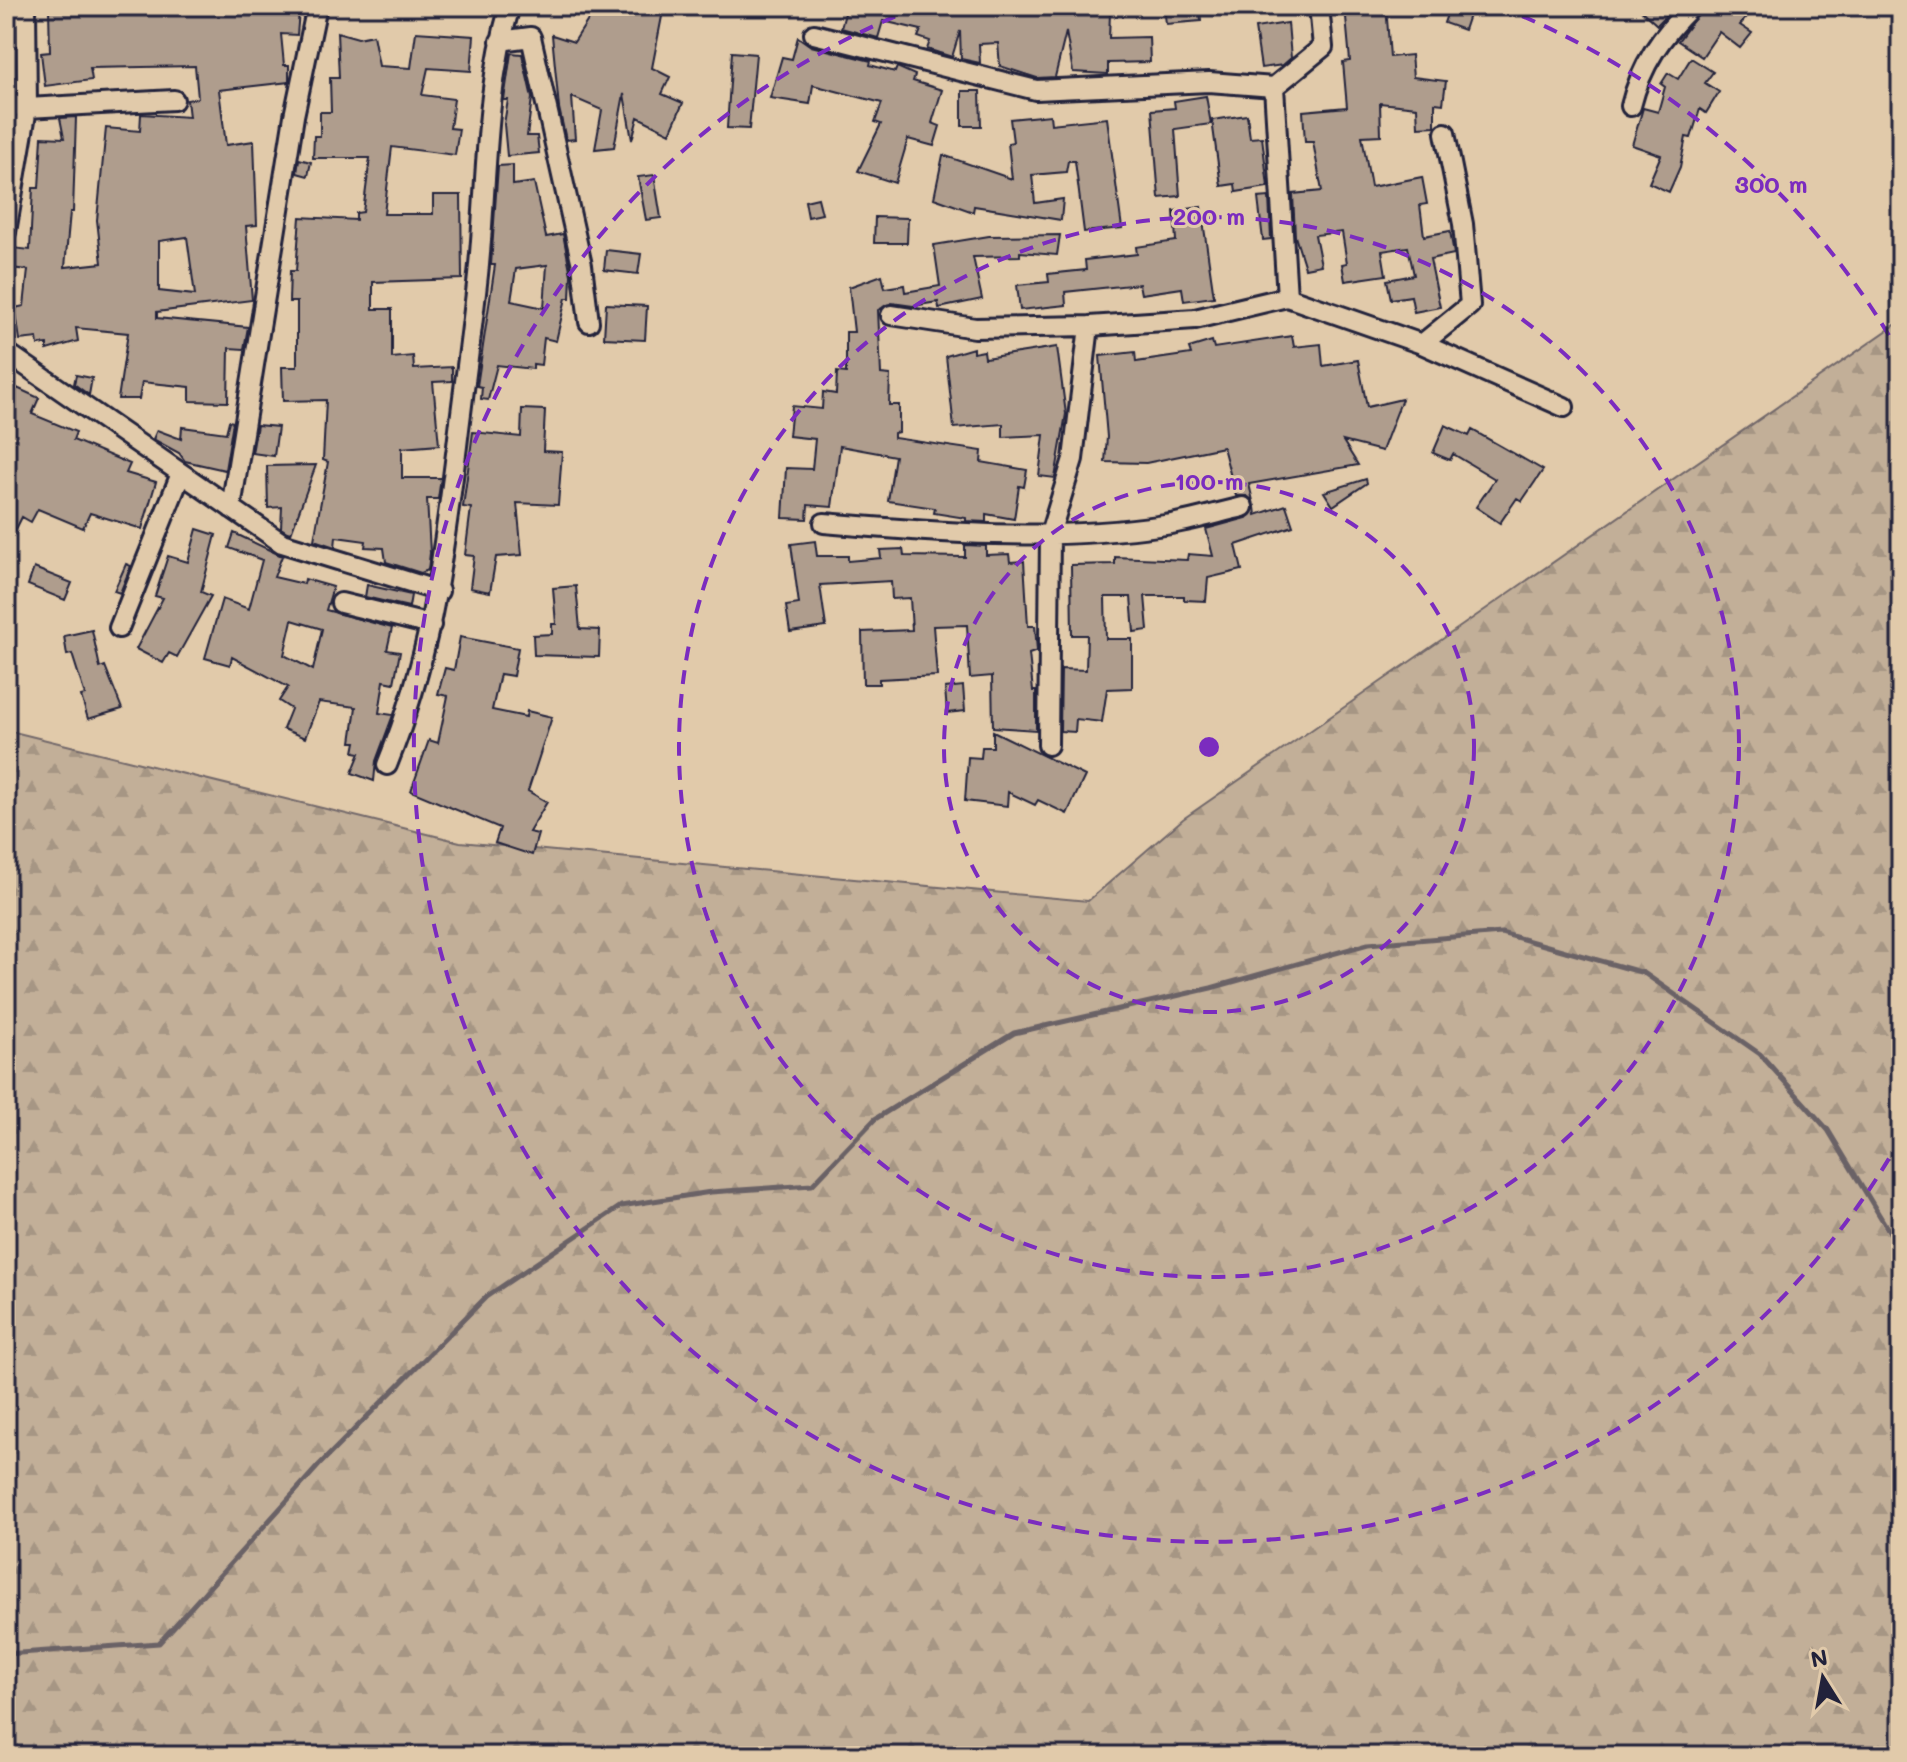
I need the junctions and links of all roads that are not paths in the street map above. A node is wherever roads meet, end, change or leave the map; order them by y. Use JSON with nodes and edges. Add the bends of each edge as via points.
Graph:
{"nodes":[{"id":1,"x":26,"y":6,"type":"edge"},
{"id":2,"x":317,"y":6,"type":"edge"},
{"id":3,"x":510,"y":6,"type":"edge"},
{"id":4,"x":1319,"y":6,"type":"edge"},
{"id":5,"x":1692,"y":6,"type":"edge"},
{"id":6,"x":814,"y":34,"type":"dead end"},
{"id":7,"x":500,"y":41,"type":"junction"},
{"id":8,"x":1274,"y":87,"type":"junction"},
{"id":9,"x":174,"y":100,"type":"dead end"},
{"id":10,"x":6,"y":103,"type":"edge"},
{"id":11,"x":1631,"y":106,"type":"dead end"},
{"id":12,"x":27,"y":108,"type":"junction"},
{"id":13,"x":1445,"y":133,"type":"dead end"},
{"id":14,"x":6,"y":232,"type":"edge"},
{"id":15,"x":1287,"y":297,"type":"junction"},
{"id":16,"x":891,"y":315,"type":"dead end"},
{"id":17,"x":589,"y":322,"type":"dead end"},
{"id":18,"x":1089,"y":326,"type":"junction"},
{"id":19,"x":1422,"y":344,"type":"junction"},
{"id":20,"x":6,"y":352,"type":"edge"},
{"id":21,"x":1564,"y":407,"type":"dead end"},
{"id":22,"x":180,"y":476,"type":"junction"},
{"id":23,"x":1243,"y":507,"type":"dead end"},
{"id":24,"x":231,"y":508,"type":"junction"},
{"id":25,"x":824,"y":523,"type":"dead end"},
{"id":26,"x":1050,"y":534,"type":"junction"},
{"id":27,"x":439,"y":591,"type":"junction"},
{"id":28,"x":341,"y":603,"type":"dead end"},
{"id":29,"x":431,"y":625,"type":"junction"},
{"id":30,"x":119,"y":628,"type":"dead end"},
{"id":31,"x":1048,"y":745,"type":"dead end"},
{"id":32,"x":387,"y":765,"type":"dead end"}],
"edges":[{"from":1,"to":12,"type":"street"},
{"from":2,"to":24,"type":"street","via":[[294,116]]},
{"from":3,"to":7,"type":"street"},
{"from":4,"to":8,"type":"street","via":[[1323,47]]},
{"from":5,"to":11,"type":"street","via":[[1649,58]]},
{"from":6,"to":8,"type":"street","via":[[1036,90],[1209,82]]},
{"from":7,"to":17,"type":"street","via":[[531,37],[582,265]]},
{"from":7,"to":27,"type":"street","via":[[479,267]]},
{"from":8,"to":15,"type":"street"},
{"from":9,"to":12,"type":"street"},
{"from":10,"to":12,"type":"street"},
{"from":12,"to":14,"type":"street"},
{"from":13,"to":19,"type":"street","via":[[1463,224],[1470,305]]},
{"from":15,"to":18,"type":"street","via":[[1195,319]]},
{"from":15,"to":19,"type":"street"},
{"from":16,"to":18,"type":"street","via":[[975,328]]},
{"from":18,"to":26,"type":"street","via":[[1073,459]]},
{"from":19,"to":21,"type":"street"},
{"from":20,"to":22,"type":"street"},
{"from":22,"to":24,"type":"street"},
{"from":22,"to":30,"type":"street"},
{"from":23,"to":26,"type":"street","via":[[1167,524]]},
{"from":24,"to":27,"type":"street","via":[[282,543]]},
{"from":25,"to":26,"type":"street","via":[[942,533]]},
{"from":26,"to":31,"type":"street"},
{"from":27,"to":29,"type":"street"},
{"from":28,"to":29,"type":"street"},
{"from":29,"to":32,"type":"street","via":[[412,703]]}]}
